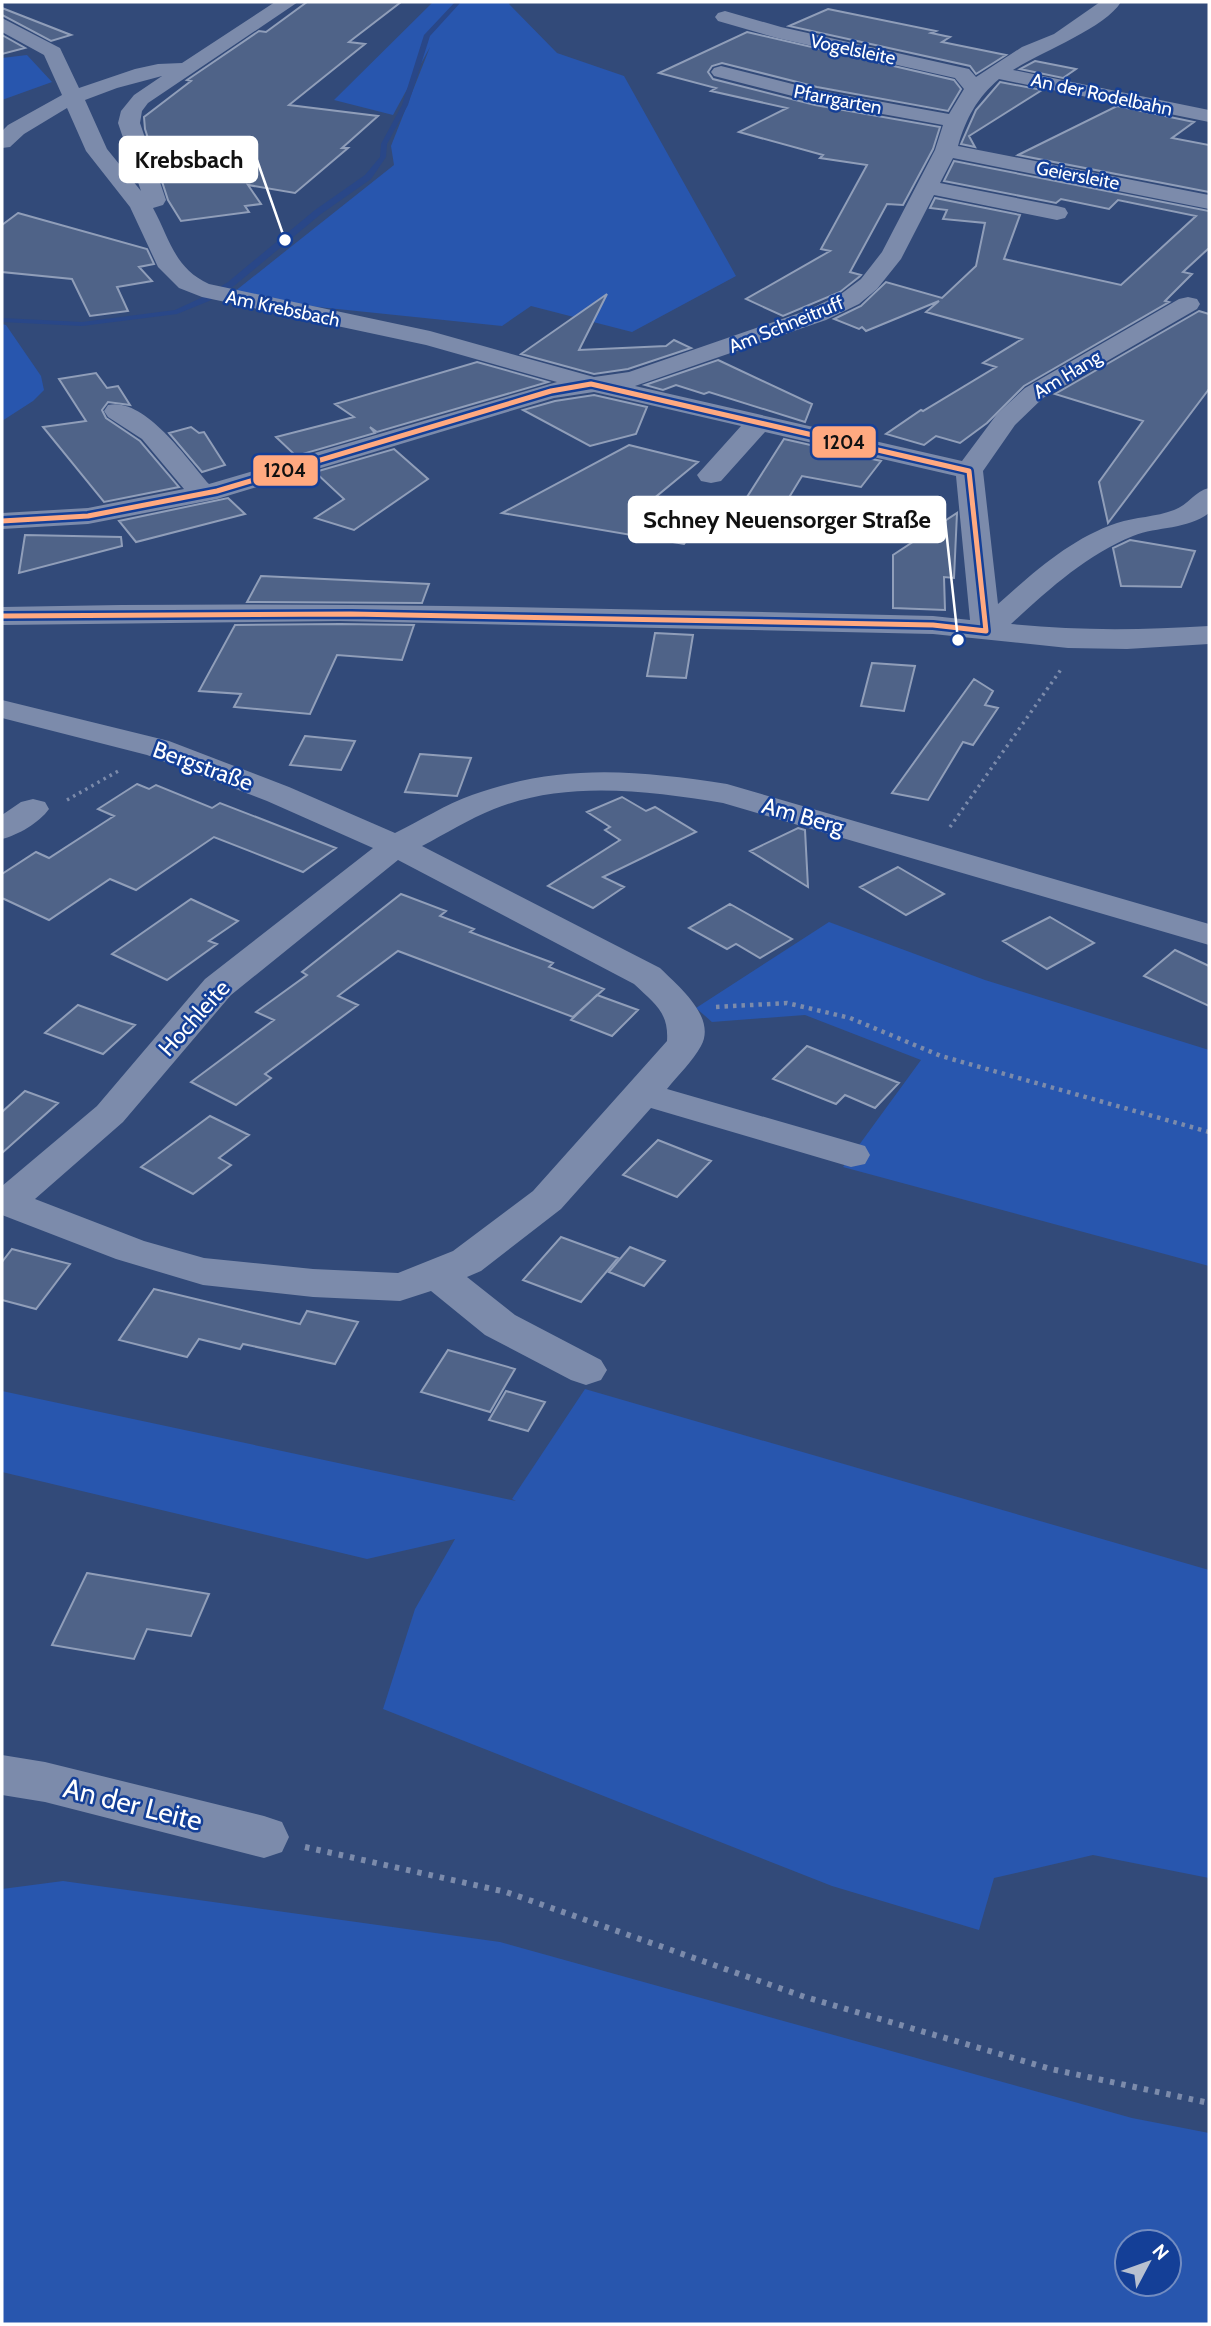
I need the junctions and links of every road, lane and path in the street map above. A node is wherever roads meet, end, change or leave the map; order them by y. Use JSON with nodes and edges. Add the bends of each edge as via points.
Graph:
{"nodes":[{"id":1,"x":288,"y":2,"type":"edge"},
{"id":2,"x":1112,"y":2,"type":"edge"},
{"id":3,"x":5,"y":13,"type":"edge"},
{"id":4,"x":725,"y":17,"type":"dead end"},
{"id":5,"x":189,"y":68,"type":"junction"},
{"id":6,"x":721,"y":72,"type":"dead end"},
{"id":7,"x":995,"y":72,"type":"junction"},
{"id":8,"x":975,"y":89,"type":"junction"},
{"id":9,"x":72,"y":99,"type":"junction"},
{"id":10,"x":1209,"y":116,"type":"edge"},
{"id":11,"x":2,"y":120,"type":"edge"},
{"id":12,"x":955,"y":121,"type":"junction"},
{"id":13,"x":2,"y":142,"type":"edge"},
{"id":14,"x":946,"y":150,"type":"junction"},
{"id":15,"x":927,"y":187,"type":"junction"},
{"id":16,"x":1209,"y":202,"type":"edge"},
{"id":17,"x":140,"y":205,"type":"junction"},
{"id":18,"x":1057,"y":213,"type":"dead end"},
{"id":19,"x":1188,"y":304,"type":"dead end"},
{"id":20,"x":591,"y":384,"type":"junction"},
{"id":21,"x":117,"y":411,"type":"dead end"},
{"id":22,"x":758,"y":423,"type":"junction"},
{"id":23,"x":969,"y":471,"type":"junction"},
{"id":24,"x":711,"y":475,"type":"dead end"},
{"id":25,"x":203,"y":494,"type":"junction"},
{"id":26,"x":1209,"y":496,"type":"edge"},
{"id":27,"x":2,"y":521,"type":"edge"},
{"id":28,"x":2,"y":616,"type":"edge"},
{"id":29,"x":986,"y":631,"type":"junction"},
{"id":30,"x":1209,"y":635,"type":"edge"},
{"id":31,"x":1083,"y":639,"type":"junction"},
{"id":32,"x":2,"y":709,"type":"edge"},
{"id":33,"x":158,"y":748,"type":"junction"},
{"id":34,"x":33,"y":810,"type":"joint"},
{"id":35,"x":2,"y":829,"type":"edge"},
{"id":36,"x":396,"y":846,"type":"junction"},
{"id":37,"x":931,"y":854,"type":"junction"},
{"id":38,"x":1209,"y":936,"type":"edge"},
{"id":39,"x":682,"y":1018,"type":"junction"},
{"id":40,"x":643,"y":1094,"type":"junction"},
{"id":41,"x":1209,"y":1132,"type":"edge"},
{"id":42,"x":850,"y":1155,"type":"dead end"},
{"id":43,"x":4,"y":1202,"type":"edge"},
{"id":44,"x":437,"y":1275,"type":"junction"},
{"id":45,"x":586,"y":1370,"type":"dead end"},
{"id":46,"x":2,"y":1775,"type":"edge"},
{"id":47,"x":264,"y":1837,"type":"joint"},
{"id":48,"x":1209,"y":2103,"type":"edge"}],
"edges":[{"from":1,"to":5,"type":"street"},
{"from":2,"to":7,"type":"street","name":"Am Schneitruff","via":[[1061,38]]},
{"from":3,"to":9,"type":"street","name":"Am Krebsbach","via":[[53,52]]},
{"from":4,"to":8,"type":"street","name":"Vogelsleite","via":[[962,73]]},
{"from":5,"to":9,"type":"street","via":[[141,72]]},
{"from":5,"to":17,"type":"street","via":[[141,99],[132,111],[129,123],[155,200]]},
{"from":6,"to":12,"type":"street","name":"Pfarrgarten","via":[[816,96]]},
{"from":7,"to":8,"type":"street","name":"Am Schneitruff"},
{"from":7,"to":10,"type":"street","name":"An der Rodelbahn"},
{"from":8,"to":12,"type":"street","name":"Am Schneitruff"},
{"from":9,"to":11,"type":"street"},
{"from":9,"to":13,"type":"street","via":[[11,132]]},
{"from":9,"to":17,"type":"street","name":"Am Krebsbach","via":[[97,151]]},
{"from":12,"to":14,"type":"street","name":"Am Schneitruff"},
{"from":14,"to":15,"type":"street","name":"Am Schneitruff"},
{"from":14,"to":16,"type":"street","name":"Geiersleite"},
{"from":15,"to":18,"type":"street"},
{"from":15,"to":20,"type":"street","name":"Am Schneitruff","via":[[893,254],[850,299],[817,316],[633,379]]},
{"from":17,"to":20,"type":"street","name":"Am Krebsbach","via":[[166,262],[187,283],[202,290],[430,338]]},
{"from":19,"to":23,"type":"street","name":"Am Hang","via":[[1014,408]]},
{"from":20,"to":22,"type":"street","name":"Am Krebsbach"},
{"from":20,"to":25,"type":"street","name":"Am Schneitruff","via":[[551,391]]},
{"from":21,"to":25,"type":"street","via":[[151,433]]},
{"from":22,"to":23,"type":"street","name":"Am Krebsbach"},
{"from":22,"to":24,"type":"street"},
{"from":23,"to":29,"type":"street"},
{"from":25,"to":27,"type":"street","name":"Am Schneitruff","via":[[88,516]]},
{"from":26,"to":29,"type":"street","via":[[1193,513],[1126,529],[1101,540],[1029,592]]},
{"from":28,"to":29,"type":"street","via":[[340,612],[919,624]]},
{"from":29,"to":31,"type":"street"},
{"from":30,"to":31,"type":"street"},
{"from":31,"to":37,"type":"path"},
{"from":32,"to":33,"type":"street","name":"Bergstraße"},
{"from":33,"to":34,"type":"path","via":[[52,809]]},
{"from":33,"to":36,"type":"street","name":"Bergstraße"},
{"from":34,"to":35,"type":"street"},
{"from":36,"to":37,"type":"street","name":"Am Berg","via":[[483,802],[590,780],[652,782],[727,794]]},
{"from":36,"to":39,"type":"street","name":"Bergstraße","via":[[647,976],[675,1003]]},
{"from":36,"to":43,"type":"street","name":"Hochleite","via":[[218,987],[110,1114]]},
{"from":37,"to":38,"type":"street","name":"Am Berg"},
{"from":39,"to":40,"type":"street","via":[[685,1042]]},
{"from":39,"to":41,"type":"path","via":[[720,1005],[787,1003],[850,1018],[941,1056]]},
{"from":40,"to":42,"type":"street"},
{"from":40,"to":44,"type":"street","via":[[547,1200],[467,1261]]},
{"from":43,"to":44,"type":"street","via":[[130,1250],[203,1271],[400,1287]]},
{"from":44,"to":45,"type":"street","via":[[500,1325]]},
{"from":46,"to":47,"type":"street","name":"An der Leite"},
{"from":47,"to":48,"type":"path","via":[[506,1892],[805,1997],[1051,2069]]}]}
